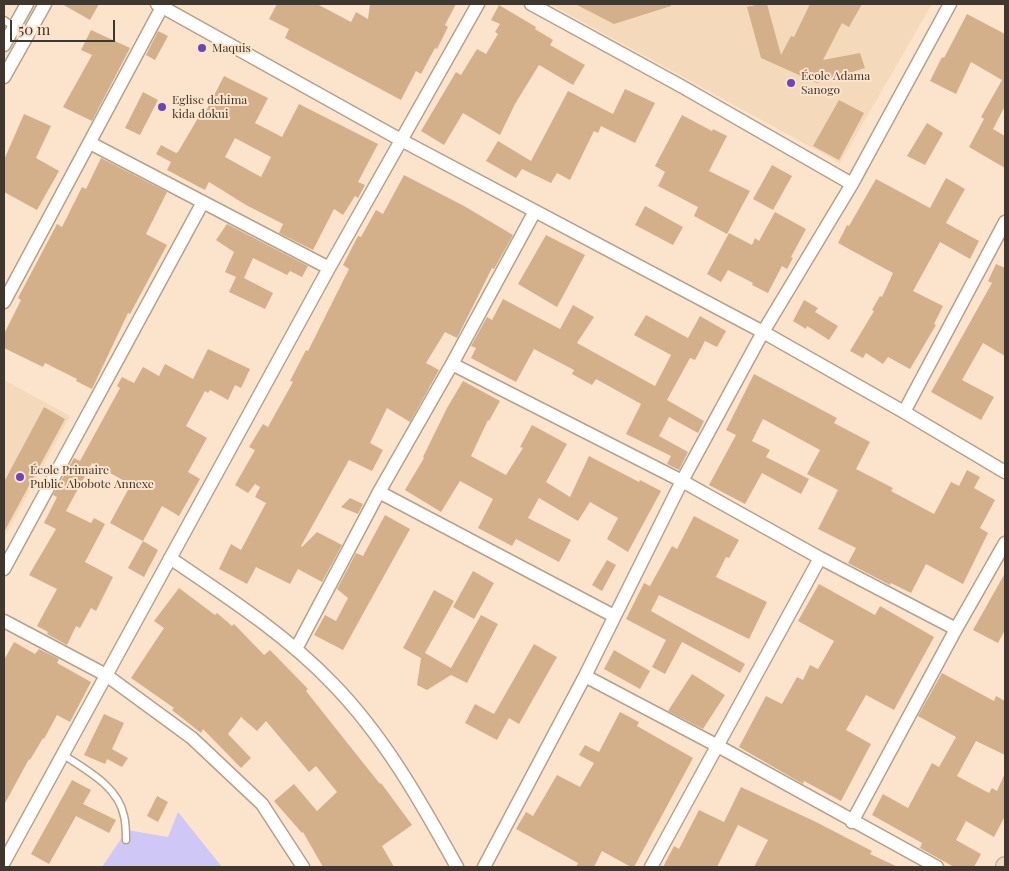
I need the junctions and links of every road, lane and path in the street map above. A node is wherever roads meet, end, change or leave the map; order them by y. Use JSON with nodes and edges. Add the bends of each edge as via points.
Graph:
{"nodes":[{"id":1,"x":27,"y":4,"type":"edge"},
{"id":2,"x":45,"y":4,"type":"edge"},
{"id":3,"x":478,"y":4,"type":"edge"},
{"id":4,"x":531,"y":4,"type":"edge"},
{"id":5,"x":950,"y":4,"type":"edge"},
{"id":6,"x":160,"y":5,"type":"edge"},
{"id":7,"x":9,"y":24,"type":"edge"},
{"id":8,"x":4,"y":45,"type":"edge"},
{"id":9,"x":4,"y":78,"type":"edge"},
{"id":10,"x":401,"y":140,"type":"junction"},
{"id":11,"x":90,"y":144,"type":"junction"},
{"id":12,"x":852,"y":184,"type":"junction"},
{"id":13,"x":203,"y":202,"type":"junction"},
{"id":14,"x":535,"y":211,"type":"junction"},
{"id":15,"x":1005,"y":222,"type":"edge"},
{"id":16,"x":329,"y":268,"type":"junction"},
{"id":17,"x":4,"y":302,"type":"edge"},
{"id":18,"x":763,"y":332,"type":"junction"},
{"id":19,"x":452,"y":364,"type":"junction"},
{"id":20,"x":904,"y":412,"type":"junction"},
{"id":21,"x":1005,"y":472,"type":"edge"},
{"id":22,"x":682,"y":481,"type":"junction"},
{"id":23,"x":379,"y":492,"type":"junction"},
{"id":24,"x":1005,"y":543,"type":"edge"},
{"id":25,"x":170,"y":558,"type":"junction"},
{"id":26,"x":820,"y":558,"type":"junction"},
{"id":27,"x":4,"y":569,"type":"edge"},
{"id":28,"x":614,"y":616,"type":"junction"},
{"id":29,"x":4,"y":621,"type":"edge"},
{"id":30,"x":956,"y":629,"type":"junction"},
{"id":31,"x":296,"y":649,"type":"junction"},
{"id":32,"x":106,"y":675,"type":"junction"},
{"id":33,"x":585,"y":676,"type":"junction"},
{"id":34,"x":716,"y":745,"type":"junction"},
{"id":35,"x":62,"y":754,"type":"junction"},
{"id":36,"x":852,"y":822,"type":"junction"},
{"id":37,"x":126,"y":840,"type":"dead end"},
{"id":38,"x":4,"y":862,"type":"edge"},
{"id":39,"x":302,"y":867,"type":"edge"},
{"id":40,"x":456,"y":867,"type":"edge"},
{"id":41,"x":484,"y":867,"type":"edge"},
{"id":42,"x":651,"y":867,"type":"edge"},
{"id":43,"x":936,"y":867,"type":"edge"}],
"edges":[{"from":1,"to":7,"type":"street"},
{"from":2,"to":9,"type":"street"},
{"from":3,"to":10,"type":"street"},
{"from":4,"to":12,"type":"street"},
{"from":5,"to":12,"type":"street"},
{"from":6,"to":10,"type":"street"},
{"from":6,"to":11,"type":"street"},
{"from":7,"to":8,"type":"street"},
{"from":10,"to":14,"type":"street"},
{"from":10,"to":16,"type":"street"},
{"from":11,"to":13,"type":"street"},
{"from":11,"to":17,"type":"street"},
{"from":12,"to":18,"type":"street"},
{"from":13,"to":16,"type":"street"},
{"from":13,"to":27,"type":"street"},
{"from":14,"to":18,"type":"street"},
{"from":14,"to":19,"type":"street"},
{"from":15,"to":20,"type":"street"},
{"from":16,"to":25,"type":"street"},
{"from":18,"to":20,"type":"street"},
{"from":18,"to":22,"type":"street"},
{"from":19,"to":22,"type":"street"},
{"from":19,"to":23,"type":"street"},
{"from":20,"to":21,"type":"street"},
{"from":22,"to":26,"type":"street"},
{"from":22,"to":28,"type":"street"},
{"from":23,"to":28,"type":"street"},
{"from":23,"to":31,"type":"street"},
{"from":24,"to":30,"type":"street"},
{"from":25,"to":31,"type":"street"},
{"from":25,"to":32,"type":"street"},
{"from":26,"to":30,"type":"street"},
{"from":26,"to":34,"type":"street"},
{"from":28,"to":33,"type":"street"},
{"from":29,"to":32,"type":"street"},
{"from":30,"to":36,"type":"street"},
{"from":31,"to":40,"type":"street","via":[[333,683],[381,742],[423,806]]},
{"from":32,"to":35,"type":"street"},
{"from":32,"to":39,"type":"street","via":[[192,738],[262,804]]},
{"from":33,"to":34,"type":"street"},
{"from":33,"to":41,"type":"street"},
{"from":34,"to":36,"type":"street"},
{"from":34,"to":42,"type":"street"},
{"from":35,"to":37,"type":"lane","via":[[108,787],[124,815]]},
{"from":35,"to":38,"type":"street"},
{"from":36,"to":43,"type":"street"}]}
